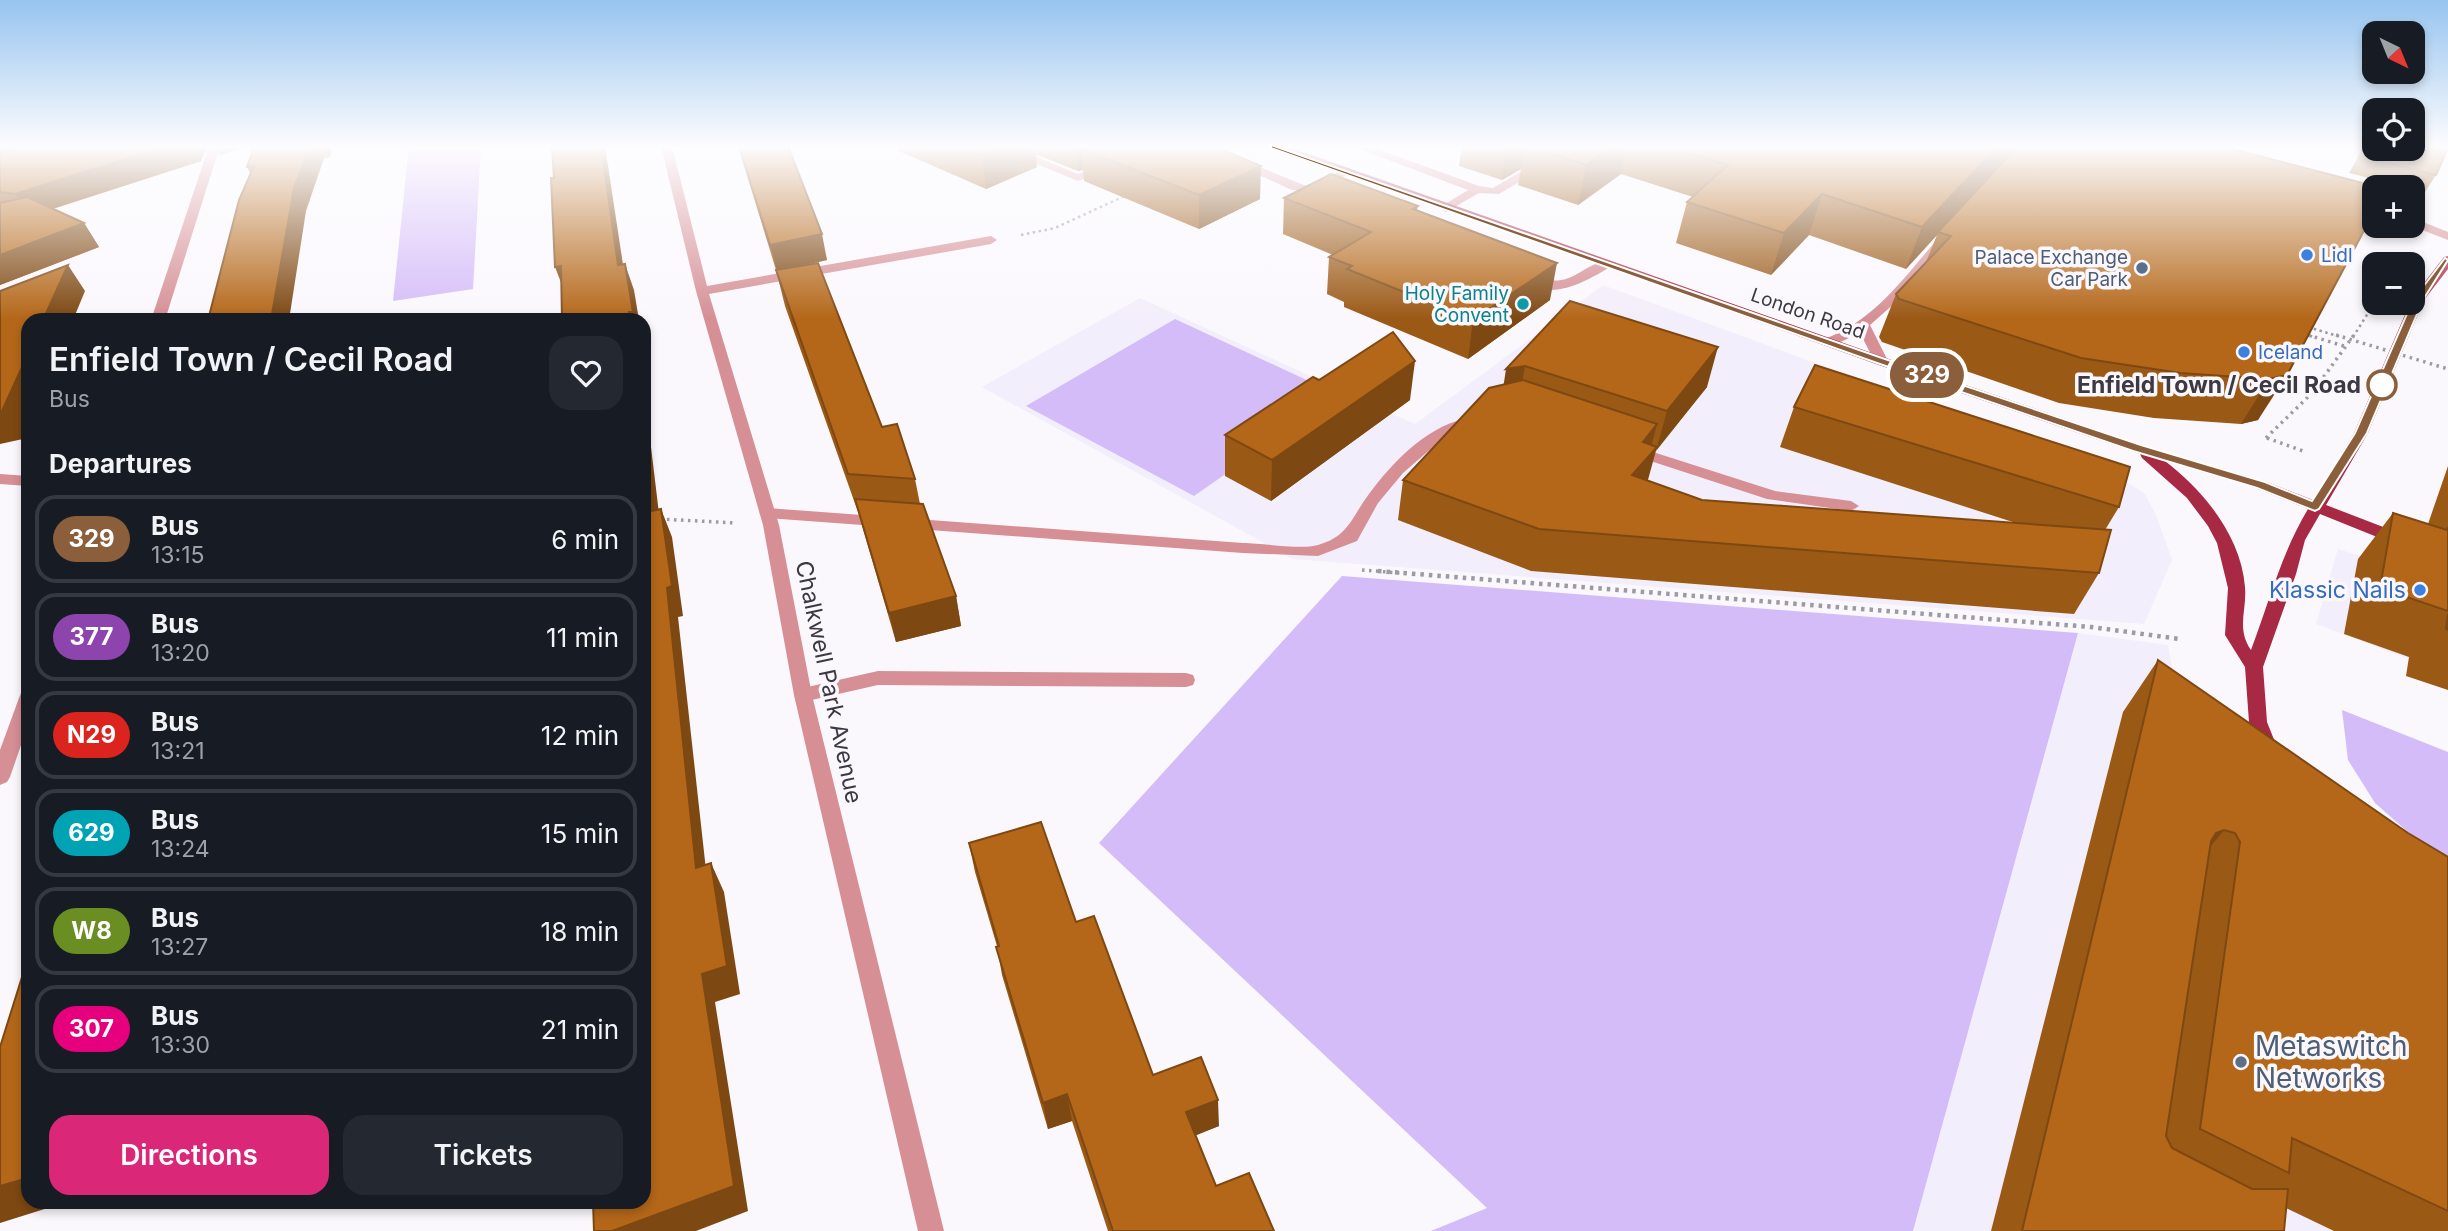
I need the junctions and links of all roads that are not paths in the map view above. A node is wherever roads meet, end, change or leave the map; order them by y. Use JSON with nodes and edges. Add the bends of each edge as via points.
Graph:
{"nodes":[{"id":1,"x":196,"y":203,"type":"edge"},
{"id":2,"x":680,"y":203,"type":"edge"},
{"id":3,"x":1433,"y":203,"type":"edge"},
{"id":4,"x":1453,"y":203,"type":"edge"},
{"id":5,"x":1446,"y":208,"type":"junction"},
{"id":6,"x":1956,"y":226,"type":"edge"},
{"id":7,"x":2425,"y":227,"type":"edge"},
{"id":8,"x":2448,"y":236,"type":"edge"},
{"id":9,"x":991,"y":240,"type":"road end"},
{"id":10,"x":2448,"y":260,"type":"edge"},
{"id":11,"x":1606,"y":264,"type":"junction"},
{"id":12,"x":1525,"y":278,"type":"edge"},
{"id":13,"x":702,"y":292,"type":"junction"},
{"id":14,"x":160,"y":313,"type":"edge"},
{"id":15,"x":1864,"y":326,"type":"junction"},
{"id":16,"x":1829,"y":342,"type":"junction"},
{"id":17,"x":1881,"y":361,"type":"junction"},
{"id":18,"x":1482,"y":417,"type":"edge"},
{"id":19,"x":1620,"y":447,"type":"edge"},
{"id":20,"x":2137,"y":448,"type":"junction"},
{"id":21,"x":0,"y":479,"type":"edge"},
{"id":22,"x":21,"y":480,"type":"edge"},
{"id":23,"x":1851,"y":506,"type":"dead end"},
{"id":24,"x":2315,"y":507,"type":"junction"},
{"id":25,"x":769,"y":519,"type":"junction"},
{"id":26,"x":2409,"y":543,"type":"edge"},
{"id":27,"x":2253,"y":667,"type":"junction"},
{"id":28,"x":1186,"y":680,"type":"dead end"},
{"id":29,"x":803,"y":695,"type":"junction"},
{"id":30,"x":21,"y":718,"type":"edge"},
{"id":31,"x":2275,"y":770,"type":"edge"},
{"id":32,"x":0,"y":777,"type":"edge"},
{"id":33,"x":931,"y":1231,"type":"edge"}],
"edges":[{"from":1,"to":14,"type":"street"},
{"from":2,"to":13,"type":"street","name":"Chalkwell Park Avenue"},
{"from":3,"to":5,"type":"main road","name":"London Road"},
{"from":4,"to":5,"type":"street"},
{"from":5,"to":11,"type":"main road","name":"London Road"},
{"from":6,"to":15,"type":"street"},
{"from":7,"to":8,"type":"street"},
{"from":9,"to":13,"type":"street"},
{"from":10,"to":24,"type":"main road","via":[[2418,300],[2361,433]]},
{"from":11,"to":12,"type":"street","via":[[1574,283],[1549,287]]},
{"from":11,"to":16,"type":"main road","name":"London Road"},
{"from":13,"to":25,"type":"street","name":"Chalkwell Park Avenue"},
{"from":15,"to":16,"type":"street"},
{"from":15,"to":17,"type":"street"},
{"from":16,"to":17,"type":"main road","name":"London Road"},
{"from":17,"to":20,"type":"main road","name":"London Road"},
{"from":18,"to":25,"type":"street","via":[[1460,425],[1405,461],[1367,504],[1351,537],[1318,551]]},
{"from":19,"to":23,"type":"street","via":[[1744,489]]},
{"from":20,"to":24,"type":"main road","name":"London Road","via":[[2250,481]]},
{"from":20,"to":27,"type":"main road","via":[[2169,471],[2210,515],[2231,556],[2237,586],[2233,632]]},
{"from":21,"to":22,"type":"street"},
{"from":24,"to":26,"type":"main road","name":"London Road"},
{"from":24,"to":27,"type":"main road","via":[[2297,540]]},
{"from":25,"to":29,"type":"street","name":"Chalkwell Park Avenue"},
{"from":27,"to":31,"type":"main road","via":[[2258,722]]},
{"from":28,"to":29,"type":"street","via":[[878,678]]},
{"from":29,"to":33,"type":"street","name":"Chalkwell Park Avenue"},
{"from":30,"to":32,"type":"street"}]}
